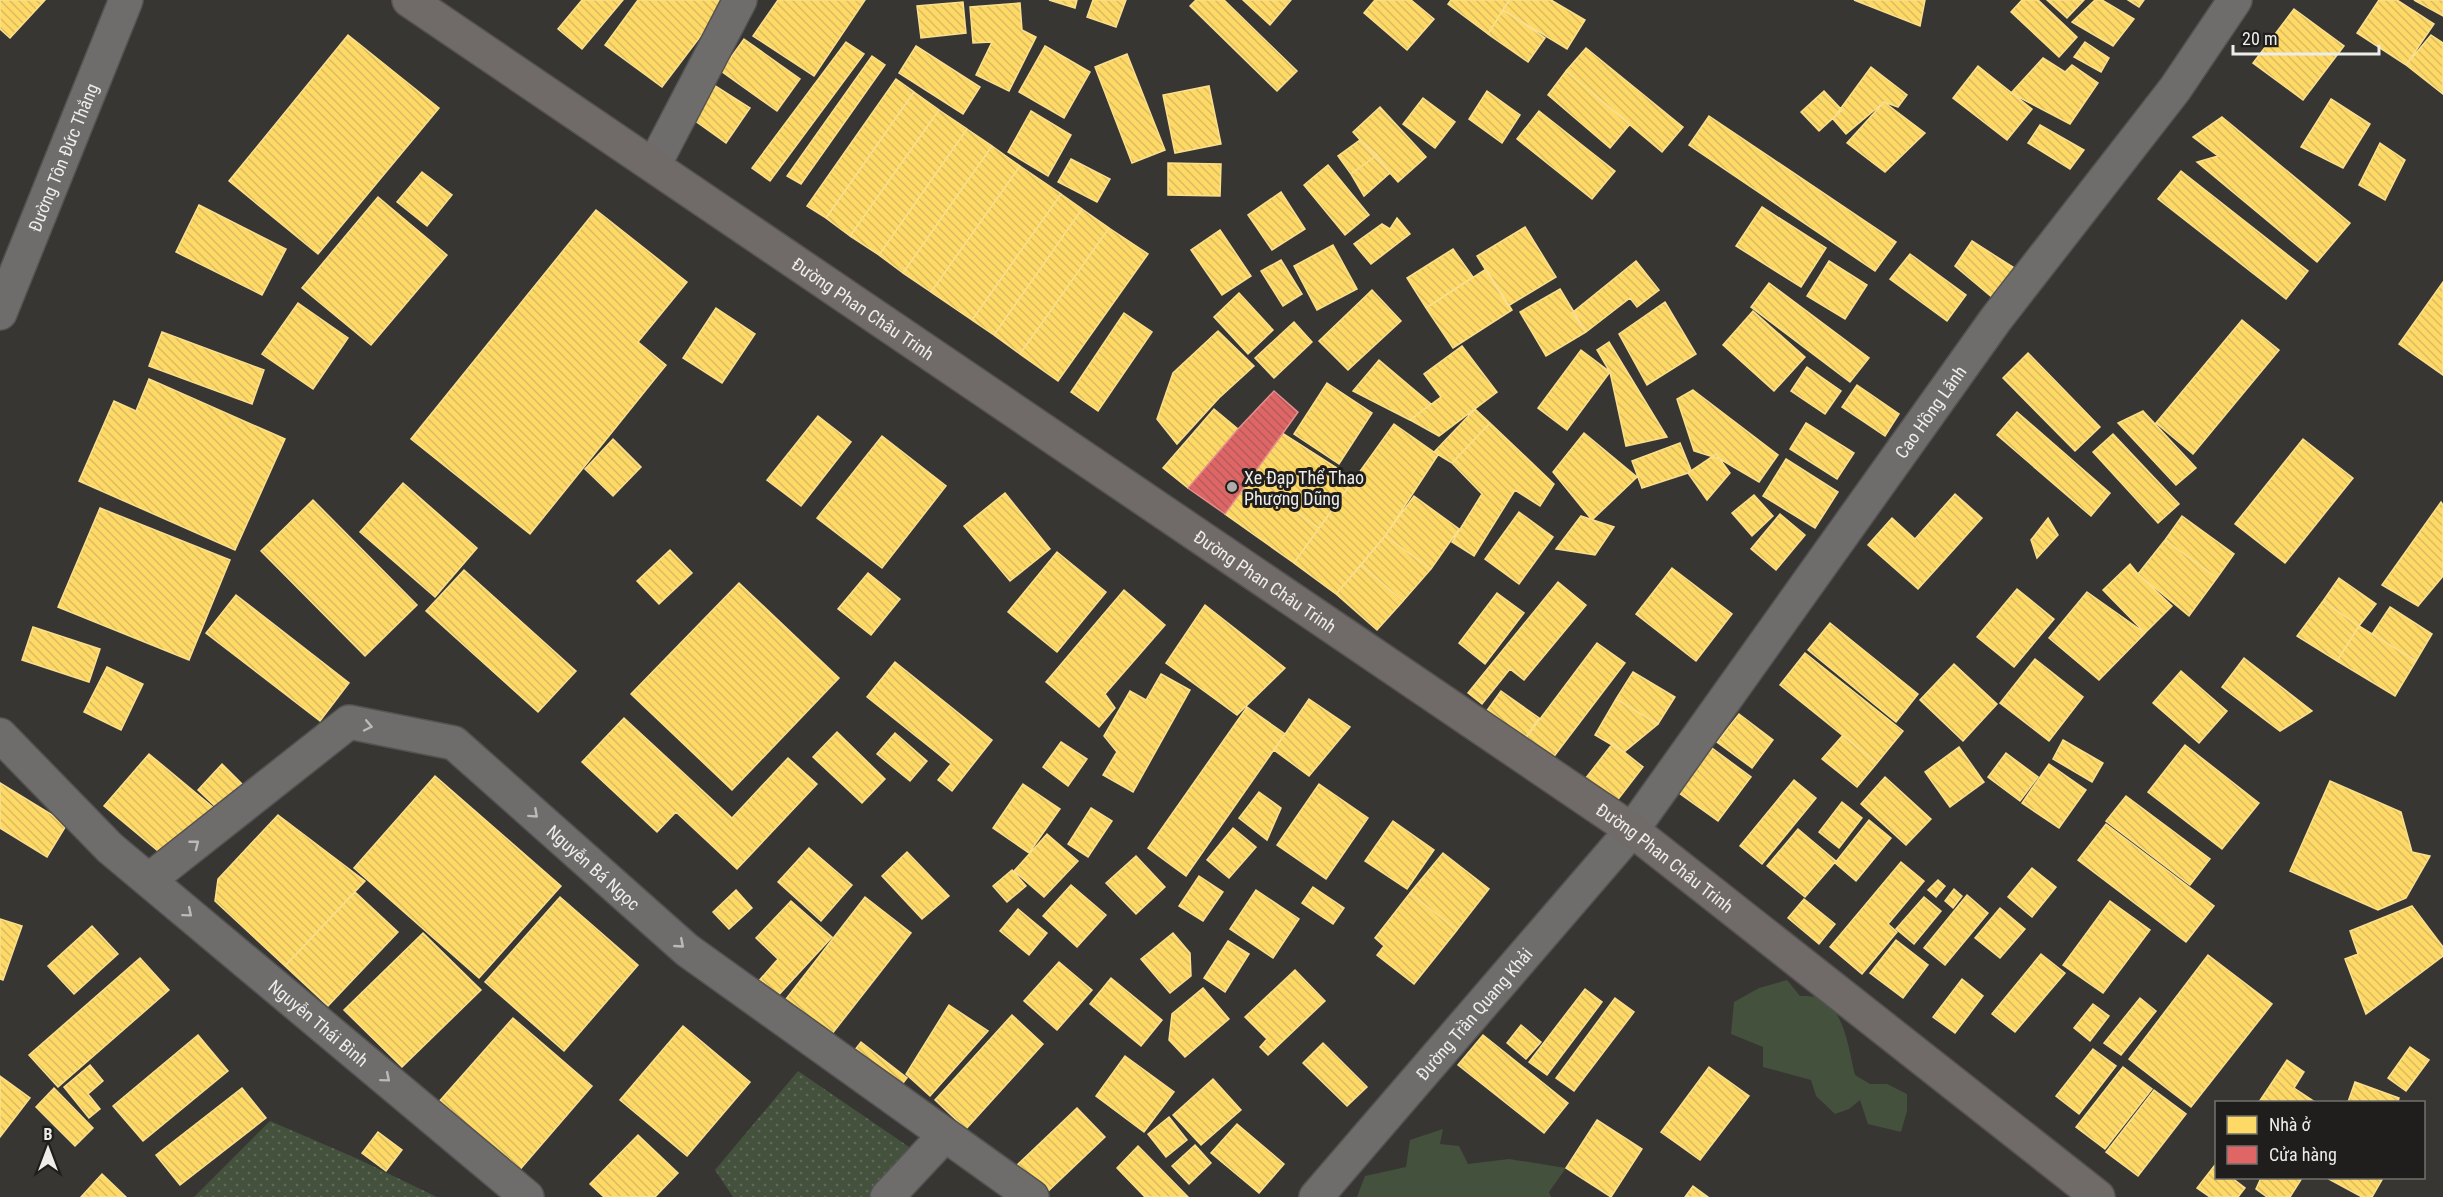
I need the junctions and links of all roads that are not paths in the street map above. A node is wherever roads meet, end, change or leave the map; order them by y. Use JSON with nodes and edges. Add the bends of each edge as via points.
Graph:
{"nodes":[{"id":1,"x":126,"y":0,"type":"edge"},
{"id":2,"x":409,"y":0,"type":"edge"},
{"id":3,"x":740,"y":0,"type":"edge"},
{"id":4,"x":2235,"y":0,"type":"edge"},
{"id":5,"x":654,"y":165,"type":"junction"},
{"id":6,"x":0,"y":313,"type":"edge"},
{"id":7,"x":0,"y":735,"type":"edge"},
{"id":8,"x":1632,"y":830,"type":"junction"},
{"id":9,"x":148,"y":880,"type":"junction"},
{"id":10,"x":945,"y":1135,"type":"junction"},
{"id":11,"x":527,"y":1197,"type":"edge"},
{"id":12,"x":887,"y":1197,"type":"edge"},
{"id":13,"x":1032,"y":1197,"type":"edge"},
{"id":14,"x":1316,"y":1197,"type":"edge"},
{"id":15,"x":2098,"y":1197,"type":"edge"}],
"edges":[{"from":1,"to":6,"type":"street","name":"Đường Tôn Đức Thắng"},
{"from":2,"to":5,"type":"main road","name":"Đường Phan Châu Trinh"},
{"from":3,"to":5,"type":"street"},
{"from":4,"to":8,"type":"street","name":"Cao Hồng Lãnh","via":[[2175,89],[1996,319]]},
{"from":5,"to":8,"type":"main road","name":"Đường Phan Châu Trinh"},
{"from":7,"to":9,"type":"street","name":"Nguyễn Thái Bình","via":[[110,849]]},
{"from":8,"to":14,"type":"street","name":"Đường Trần Quang Khải"},
{"from":8,"to":15,"type":"main road","name":"Đường Phan Châu Trinh"},
{"from":9,"to":10,"type":"street","name":"Nguyễn Bá Ngọc","one_way":true,"via":[[349,722],[454,743],[687,950]]},
{"from":9,"to":11,"type":"street","name":"Nguyễn Thái Bình","one_way":true},
{"from":10,"to":12,"type":"street"},
{"from":10,"to":13,"type":"street","name":"Nguyễn Bá Ngọc"}]}
